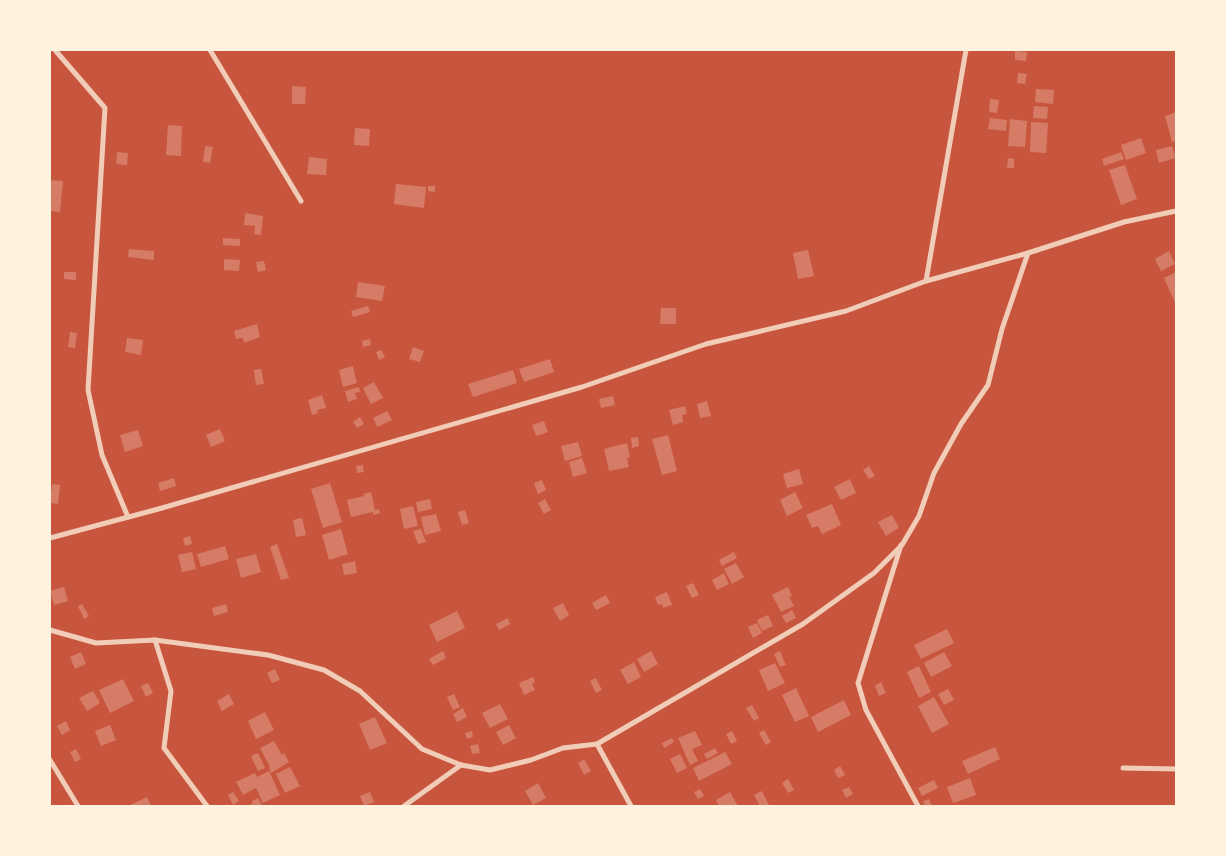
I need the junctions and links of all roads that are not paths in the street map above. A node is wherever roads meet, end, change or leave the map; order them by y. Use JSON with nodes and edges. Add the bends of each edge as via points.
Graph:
{"nodes":[{"id":1,"x":55,"y":50,"type":"edge"},
{"id":2,"x":210,"y":50,"type":"edge"},
{"id":3,"x":966,"y":50,"type":"edge"},
{"id":4,"x":301,"y":201,"type":"dead end"},
{"id":5,"x":1176,"y":212,"type":"edge"},
{"id":6,"x":1028,"y":253,"type":"junction"},
{"id":7,"x":926,"y":281,"type":"junction"},
{"id":8,"x":128,"y":517,"type":"junction"},
{"id":9,"x":50,"y":538,"type":"edge"},
{"id":10,"x":902,"y":544,"type":"junction"},
{"id":11,"x":50,"y":630,"type":"edge"},
{"id":12,"x":155,"y":640,"type":"junction"},
{"id":13,"x":597,"y":744,"type":"junction"},
{"id":14,"x":50,"y":760,"type":"edge"},
{"id":15,"x":461,"y":766,"type":"junction"},
{"id":16,"x":1124,"y":768,"type":"dead end"},
{"id":17,"x":1176,"y":769,"type":"edge"},
{"id":18,"x":78,"y":806,"type":"edge"},
{"id":19,"x":207,"y":806,"type":"edge"},
{"id":20,"x":404,"y":806,"type":"edge"},
{"id":21,"x":631,"y":806,"type":"edge"},
{"id":22,"x":918,"y":806,"type":"edge"}],
"edges":[{"from":1,"to":8,"type":"street","via":[[105,108],[88,390],[102,455]]},
{"from":2,"to":4,"type":"street"},
{"from":3,"to":7,"type":"street"},
{"from":5,"to":6,"type":"street","via":[[1124,222]]},
{"from":6,"to":7,"type":"street"},
{"from":6,"to":10,"type":"street","via":[[1002,329],[988,385],[961,424],[934,473],[919,516]]},
{"from":7,"to":8,"type":"street","via":[[846,311],[706,344],[582,387]]},
{"from":8,"to":9,"type":"street"},
{"from":10,"to":13,"type":"street","via":[[874,573],[803,624]]},
{"from":10,"to":22,"type":"street","via":[[858,683],[866,710]]},
{"from":11,"to":12,"type":"street","via":[[96,643]]},
{"from":12,"to":15,"type":"street","via":[[268,655],[324,670],[360,691],[422,749]]},
{"from":12,"to":19,"type":"street","via":[[171,690],[164,748]]},
{"from":13,"to":15,"type":"street","via":[[563,748],[490,770]]},
{"from":13,"to":21,"type":"street"},
{"from":14,"to":18,"type":"street"},
{"from":15,"to":20,"type":"street"},
{"from":16,"to":17,"type":"street"}]}
